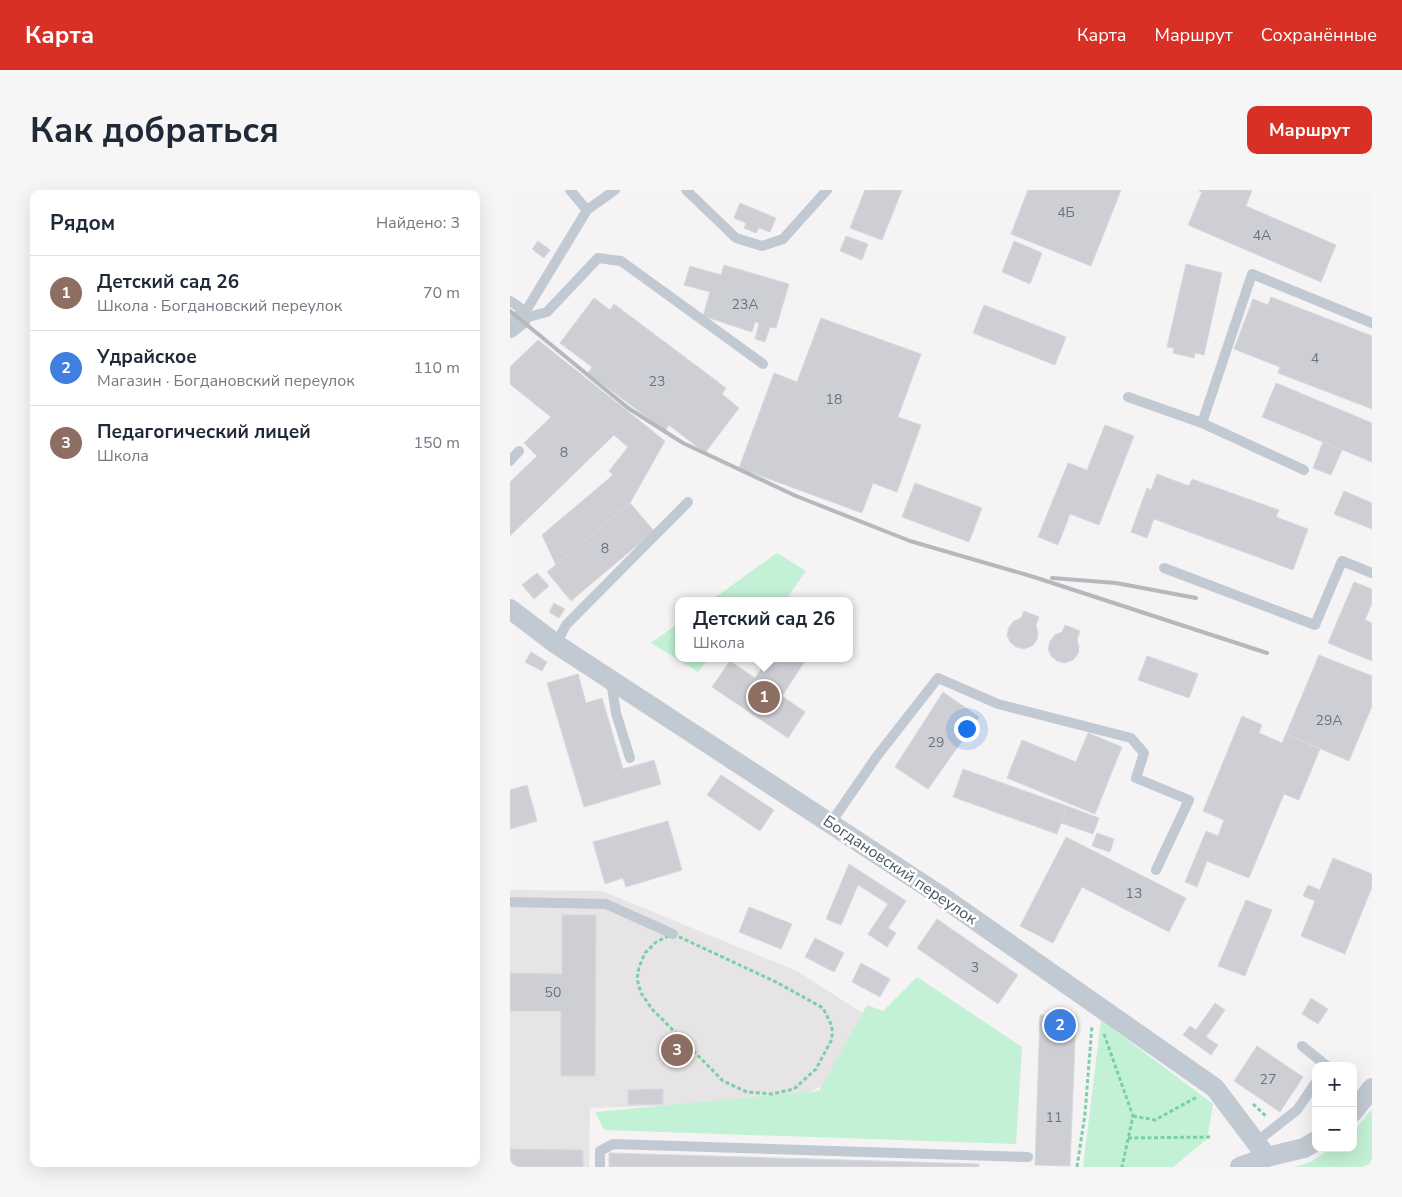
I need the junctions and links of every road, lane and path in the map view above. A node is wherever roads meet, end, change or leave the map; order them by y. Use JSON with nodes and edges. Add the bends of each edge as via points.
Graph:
{"nodes":[{"id":1,"x":570,"y":190,"type":"edge"},
{"id":2,"x":615,"y":190,"type":"edge"},
{"id":3,"x":686,"y":190,"type":"edge"},
{"id":4,"x":827,"y":190,"type":"edge"},
{"id":5,"x":587,"y":210,"type":"junction"},
{"id":6,"x":510,"y":301,"type":"edge"},
{"id":7,"x":519,"y":319,"type":"edge"},
{"id":8,"x":1372,"y":323,"type":"edge"},
{"id":9,"x":763,"y":364,"type":"dead end"},
{"id":10,"x":1128,"y":397,"type":"dead end"},
{"id":11,"x":1202,"y":423,"type":"junction"},
{"id":12,"x":520,"y":451,"type":"dead end"},
{"id":13,"x":510,"y":461,"type":"edge"},
{"id":14,"x":1304,"y":470,"type":"dead end"},
{"id":15,"x":688,"y":502,"type":"dead end"},
{"id":16,"x":1164,"y":568,"type":"dead end"},
{"id":17,"x":1372,"y":573,"type":"edge"},
{"id":18,"x":510,"y":609,"type":"edge"},
{"id":19,"x":556,"y":644,"type":"junction"},
{"id":20,"x":611,"y":680,"type":"junction"},
{"id":21,"x":630,"y":758,"type":"dead end"},
{"id":22,"x":830,"y":824,"type":"junction"},
{"id":23,"x":1156,"y":870,"type":"dead end"},
{"id":24,"x":510,"y":902,"type":"edge"},
{"id":25,"x":673,"y":934,"type":"junction"},
{"id":26,"x":1094,"y":1004,"type":"junction"},
{"id":27,"x":1104,"y":1032,"type":"dead end"},
{"id":28,"x":1302,"y":1046,"type":"dead end"},
{"id":29,"x":1322,"y":1062,"type":"edge"},
{"id":30,"x":1215,"y":1088,"type":"junction"},
{"id":31,"x":1312,"y":1088,"type":"edge"},
{"id":32,"x":1372,"y":1088,"type":"edge"},
{"id":33,"x":1357,"y":1107,"type":"edge"},
{"id":34,"x":1133,"y":1116,"type":"junction"},
{"id":35,"x":1210,"y":1137,"type":"dead end"},
{"id":36,"x":1128,"y":1138,"type":"junction"},
{"id":37,"x":1312,"y":1143,"type":"edge"},
{"id":38,"x":1262,"y":1149,"type":"junction"},
{"id":39,"x":1028,"y":1157,"type":"dead end"},
{"id":40,"x":600,"y":1167,"type":"edge"},
{"id":41,"x":1077,"y":1167,"type":"edge"},
{"id":42,"x":1122,"y":1167,"type":"edge"},
{"id":43,"x":1240,"y":1167,"type":"edge"}],
"edges":[{"from":1,"to":5,"type":"lane"},
{"from":2,"to":5,"type":"lane"},
{"from":3,"to":4,"type":"lane","via":[[736,238],[762,246],[782,239]]},
{"from":5,"to":7,"type":"lane"},
{"from":6,"to":7,"type":"lane"},
{"from":7,"to":9,"type":"lane","via":[[547,312],[598,258],[621,261]]},
{"from":8,"to":11,"type":"lane","via":[[1252,274]]},
{"from":10,"to":11,"type":"lane"},
{"from":11,"to":14,"type":"lane"},
{"from":12,"to":13,"type":"lane"},
{"from":15,"to":19,"type":"lane","via":[[566,625]]},
{"from":16,"to":17,"type":"lane","via":[[1315,626],[1342,561]]},
{"from":18,"to":19,"type":"street","name":"Богдановский переулок"},
{"from":19,"to":20,"type":"street","name":"Богдановский переулок"},
{"from":20,"to":21,"type":"lane","via":[[616,713]]},
{"from":20,"to":22,"type":"street","name":"Богдановский переулок"},
{"from":22,"to":23,"type":"lane","via":[[877,756],[938,678],[998,704],[1131,738],[1144,753],[1136,778],[1188,800]]},
{"from":22,"to":26,"type":"street","name":"Богдановский переулок","via":[[938,894]]},
{"from":24,"to":25,"type":"lane","via":[[606,904]]},
{"from":25,"to":25,"type":"path","via":[[656,942],[645,953],[637,979],[641,994],[723,1081],[747,1092],[772,1094],[794,1088],[816,1069],[832,1039],[832,1026],[823,1008],[778,983]]},
{"from":26,"to":30,"type":"street","name":"Богдановский переулок"},
{"from":26,"to":41,"type":"path"},
{"from":27,"to":34,"type":"path"},
{"from":28,"to":29,"type":"lane"},
{"from":30,"to":34,"type":"path","via":[[1154,1120]]},
{"from":30,"to":38,"type":"street","name":"Богдановский переулок"},
{"from":31,"to":38,"type":"lane"},
{"from":32,"to":33,"type":"street"},
{"from":34,"to":36,"type":"path"},
{"from":35,"to":36,"type":"path"},
{"from":36,"to":42,"type":"path"},
{"from":37,"to":38,"type":"street","via":[[1304,1148]]},
{"from":38,"to":43,"type":"street"},
{"from":39,"to":40,"type":"lane","via":[[613,1144],[600,1151]]}]}
